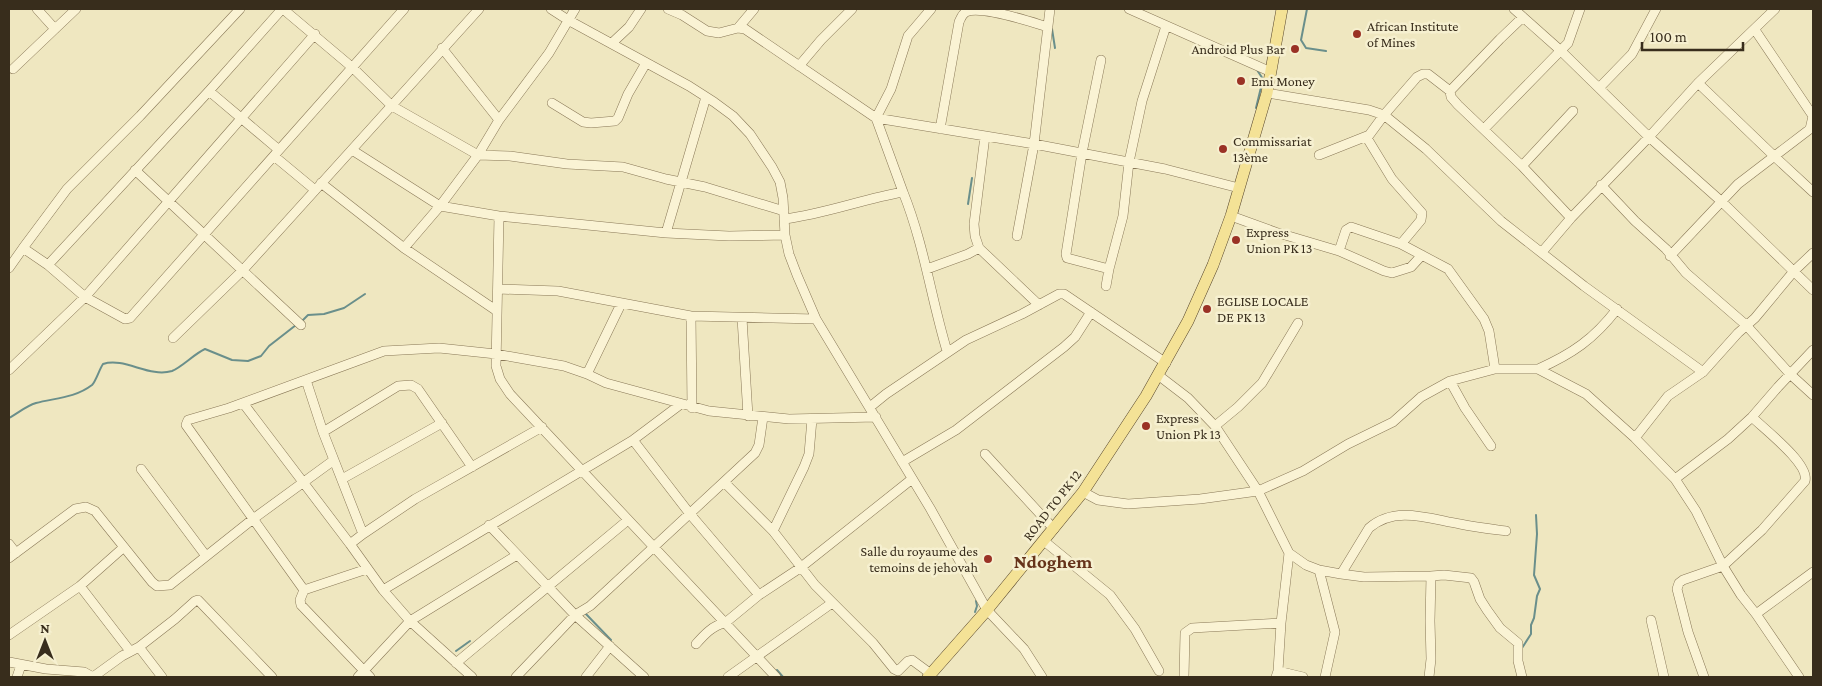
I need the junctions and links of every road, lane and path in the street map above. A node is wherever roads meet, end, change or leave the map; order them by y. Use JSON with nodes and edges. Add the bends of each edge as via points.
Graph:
{"nodes":[{"id":1,"x":37,"y":9,"type":"edge"},
{"id":2,"x":76,"y":9,"type":"edge"},
{"id":3,"x":240,"y":9,"type":"edge"},
{"id":4,"x":282,"y":9,"type":"edge"},
{"id":5,"x":404,"y":9,"type":"edge"},
{"id":6,"x":479,"y":9,"type":"edge"},
{"id":7,"x":551,"y":9,"type":"edge"},
{"id":8,"x":575,"y":9,"type":"edge"},
{"id":9,"x":641,"y":9,"type":"edge"},
{"id":10,"x":668,"y":9,"type":"edge"},
{"id":11,"x":754,"y":9,"type":"edge"},
{"id":12,"x":852,"y":9,"type":"edge"},
{"id":13,"x":931,"y":9,"type":"edge"},
{"id":14,"x":1050,"y":9,"type":"edge"},
{"id":15,"x":1129,"y":9,"type":"edge"},
{"id":16,"x":1282,"y":9,"type":"edge"},
{"id":17,"x":1514,"y":9,"type":"edge"},
{"id":18,"x":1580,"y":9,"type":"edge"},
{"id":19,"x":1656,"y":9,"type":"edge"},
{"id":20,"x":1775,"y":9,"type":"edge"},
{"id":21,"x":1523,"y":18,"type":"junction"},
{"id":22,"x":568,"y":20,"type":"junction"},
{"id":23,"x":1166,"y":26,"type":"junction"},
{"id":24,"x":1048,"y":27,"type":"junction"},
{"id":25,"x":738,"y":28,"type":"junction"},
{"id":26,"x":55,"y":29,"type":"junction"},
{"id":27,"x":1755,"y":30,"type":"junction"},
{"id":28,"x":315,"y":34,"type":"junction"},
{"id":29,"x":612,"y":43,"type":"junction"},
{"id":30,"x":442,"y":48,"type":"junction"},
{"id":31,"x":1560,"y":50,"type":"junction"},
{"id":32,"x":1101,"y":60,"type":"dead end"},
{"id":33,"x":646,"y":63,"type":"junction"},
{"id":34,"x":799,"y":66,"type":"junction"},
{"id":35,"x":353,"y":68,"type":"junction"},
{"id":36,"x":13,"y":69,"type":"dead end"},
{"id":37,"x":1271,"y":72,"type":"junction"},
{"id":38,"x":1698,"y":83,"type":"junction"},
{"id":39,"x":1598,"y":88,"type":"junction"},
{"id":40,"x":209,"y":91,"type":"junction"},
{"id":41,"x":1450,"y":91,"type":"junction"},
{"id":42,"x":1267,"y":93,"type":"junction"},
{"id":43,"x":706,"y":97,"type":"junction"},
{"id":44,"x":552,"y":103,"type":"dead end"},
{"id":45,"x":392,"y":106,"type":"junction"},
{"id":46,"x":1573,"y":111,"type":"dead end"},
{"id":47,"x":1384,"y":115,"type":"junction"},
{"id":48,"x":241,"y":118,"type":"junction"},
{"id":49,"x":876,"y":118,"type":"junction"},
{"id":50,"x":500,"y":120,"type":"junction"},
{"id":51,"x":940,"y":129,"type":"junction"},
{"id":52,"x":1484,"y":129,"type":"junction"},
{"id":53,"x":986,"y":136,"type":"junction"},
{"id":54,"x":1367,"y":136,"type":"junction"},
{"id":55,"x":1649,"y":137,"type":"junction"},
{"id":56,"x":1034,"y":144,"type":"junction"},
{"id":57,"x":352,"y":150,"type":"junction"},
{"id":58,"x":276,"y":153,"type":"junction"},
{"id":59,"x":1082,"y":153,"type":"junction"},
{"id":60,"x":478,"y":155,"type":"junction"},
{"id":61,"x":1319,"y":155,"type":"dead end"},
{"id":62,"x":1774,"y":156,"type":"junction"},
{"id":63,"x":1129,"y":162,"type":"junction"},
{"id":64,"x":1522,"y":166,"type":"junction"},
{"id":65,"x":135,"y":170,"type":"junction"},
{"id":66,"x":680,"y":182,"type":"junction"},
{"id":67,"x":1601,"y":185,"type":"junction"},
{"id":68,"x":318,"y":186,"type":"junction"},
{"id":69,"x":1239,"y":188,"type":"junction"},
{"id":70,"x":903,"y":192,"type":"junction"},
{"id":71,"x":1813,"y":192,"type":"edge"},
{"id":72,"x":168,"y":202,"type":"junction"},
{"id":73,"x":1722,"y":202,"type":"junction"},
{"id":74,"x":440,"y":206,"type":"junction"},
{"id":75,"x":784,"y":215,"type":"junction"},
{"id":76,"x":500,"y":216,"type":"junction"},
{"id":77,"x":1231,"y":216,"type":"junction"},
{"id":78,"x":1571,"y":218,"type":"junction"},
{"id":79,"x":666,"y":233,"type":"junction"},
{"id":80,"x":204,"y":234,"type":"junction"},
{"id":81,"x":785,"y":235,"type":"junction"},
{"id":82,"x":1017,"y":236,"type":"dead end"},
{"id":83,"x":1401,"y":244,"type":"junction"},
{"id":84,"x":23,"y":248,"type":"junction"},
{"id":85,"x":404,"y":248,"type":"junction"},
{"id":86,"x":979,"y":248,"type":"junction"},
{"id":87,"x":1339,"y":251,"type":"junction"},
{"id":88,"x":1542,"y":252,"type":"junction"},
{"id":89,"x":1813,"y":253,"type":"edge"},
{"id":90,"x":1422,"y":255,"type":"junction"},
{"id":91,"x":1670,"y":256,"type":"junction"},
{"id":92,"x":48,"y":264,"type":"junction"},
{"id":93,"x":9,"y":268,"type":"edge"},
{"id":94,"x":927,"y":269,"type":"junction"},
{"id":95,"x":1109,"y":269,"type":"junction"},
{"id":96,"x":243,"y":270,"type":"junction"},
{"id":97,"x":1794,"y":272,"type":"junction"},
{"id":98,"x":1106,"y":286,"type":"dead end"},
{"id":99,"x":498,"y":289,"type":"junction"},
{"id":100,"x":1813,"y":290,"type":"edge"},
{"id":101,"x":86,"y":296,"type":"junction"},
{"id":102,"x":621,"y":304,"type":"junction"},
{"id":103,"x":1039,"y":305,"type":"junction"},
{"id":104,"x":1617,"y":309,"type":"junction"},
{"id":105,"x":497,"y":310,"type":"junction"},
{"id":106,"x":1091,"y":312,"type":"junction"},
{"id":107,"x":691,"y":316,"type":"junction"},
{"id":108,"x":742,"y":318,"type":"junction"},
{"id":109,"x":816,"y":319,"type":"junction"},
{"id":110,"x":1298,"y":323,"type":"dead end"},
{"id":111,"x":1746,"y":324,"type":"junction"},
{"id":112,"x":301,"y":325,"type":"dead end"},
{"id":113,"x":173,"y":338,"type":"dead end"},
{"id":114,"x":1813,"y":350,"type":"edge"},
{"id":115,"x":947,"y":351,"type":"junction"},
{"id":116,"x":496,"y":354,"type":"junction"},
{"id":117,"x":1166,"y":363,"type":"junction"},
{"id":118,"x":1495,"y":369,"type":"junction"},
{"id":119,"x":1538,"y":369,"type":"junction"},
{"id":120,"x":9,"y":370,"type":"edge"},
{"id":121,"x":1703,"y":372,"type":"junction"},
{"id":122,"x":587,"y":374,"type":"junction"},
{"id":123,"x":1790,"y":374,"type":"junction"},
{"id":124,"x":1158,"y":375,"type":"junction"},
{"id":125,"x":306,"y":380,"type":"junction"},
{"id":126,"x":1450,"y":381,"type":"junction"},
{"id":127,"x":1813,"y":394,"type":"edge"},
{"id":128,"x":243,"y":403,"type":"junction"},
{"id":129,"x":681,"y":404,"type":"junction"},
{"id":130,"x":870,"y":407,"type":"junction"},
{"id":131,"x":692,"y":408,"type":"junction"},
{"id":132,"x":748,"y":416,"type":"junction"},
{"id":133,"x":763,"y":417,"type":"junction"},
{"id":134,"x":876,"y":417,"type":"junction"},
{"id":135,"x":1752,"y":417,"type":"junction"},
{"id":136,"x":812,"y":419,"type":"junction"},
{"id":137,"x":442,"y":423,"type":"junction"},
{"id":138,"x":1214,"y":426,"type":"junction"},
{"id":139,"x":542,"y":427,"type":"junction"},
{"id":140,"x":323,"y":432,"type":"junction"},
{"id":141,"x":1635,"y":438,"type":"junction"},
{"id":142,"x":633,"y":440,"type":"junction"},
{"id":143,"x":1491,"y":446,"type":"dead end"},
{"id":144,"x":985,"y":454,"type":"dead end"},
{"id":145,"x":334,"y":460,"type":"junction"},
{"id":146,"x":902,"y":462,"type":"junction"},
{"id":147,"x":472,"y":467,"type":"junction"},
{"id":148,"x":141,"y":469,"type":"dead end"},
{"id":149,"x":582,"y":471,"type":"junction"},
{"id":150,"x":912,"y":478,"type":"junction"},
{"id":151,"x":342,"y":479,"type":"junction"},
{"id":152,"x":1675,"y":479,"type":"junction"},
{"id":153,"x":303,"y":482,"type":"junction"},
{"id":154,"x":724,"y":482,"type":"junction"},
{"id":155,"x":1258,"y":491,"type":"junction"},
{"id":156,"x":1083,"y":492,"type":"junction"},
{"id":157,"x":690,"y":514,"type":"junction"},
{"id":158,"x":253,"y":519,"type":"junction"},
{"id":159,"x":628,"y":520,"type":"junction"},
{"id":160,"x":489,"y":525,"type":"junction"},
{"id":161,"x":1054,"y":529,"type":"junction"},
{"id":162,"x":773,"y":531,"type":"junction"},
{"id":163,"x":1506,"y":531,"type":"dead end"},
{"id":164,"x":363,"y":534,"type":"junction"},
{"id":165,"x":1044,"y":542,"type":"junction"},
{"id":166,"x":9,"y":544,"type":"edge"},
{"id":167,"x":350,"y":544,"type":"junction"},
{"id":168,"x":124,"y":548,"type":"junction"},
{"id":169,"x":654,"y":548,"type":"junction"},
{"id":170,"x":1289,"y":553,"type":"junction"},
{"id":171,"x":517,"y":555,"type":"junction"},
{"id":172,"x":12,"y":556,"type":"edge"},
{"id":173,"x":206,"y":556,"type":"junction"},
{"id":174,"x":1723,"y":566,"type":"junction"},
{"id":175,"x":367,"y":568,"type":"junction"},
{"id":176,"x":800,"y":568,"type":"junction"},
{"id":177,"x":1319,"y":570,"type":"junction"},
{"id":178,"x":1813,"y":572,"type":"edge"},
{"id":179,"x":1341,"y":574,"type":"junction"},
{"id":180,"x":1431,"y":576,"type":"junction"},
{"id":181,"x":80,"y":586,"type":"junction"},
{"id":182,"x":548,"y":587,"type":"junction"},
{"id":183,"x":304,"y":590,"type":"junction"},
{"id":184,"x":383,"y":590,"type":"junction"},
{"id":185,"x":759,"y":595,"type":"junction"},
{"id":186,"x":832,"y":603,"type":"junction"},
{"id":187,"x":987,"y":610,"type":"junction"},
{"id":188,"x":575,"y":614,"type":"junction"},
{"id":189,"x":1756,"y":614,"type":"junction"},
{"id":190,"x":1651,"y":620,"type":"dead end"},
{"id":191,"x":410,"y":621,"type":"junction"},
{"id":192,"x":725,"y":623,"type":"junction"},
{"id":193,"x":1280,"y":623,"type":"junction"},
{"id":194,"x":9,"y":635,"type":"edge"},
{"id":195,"x":696,"y":644,"type":"dead end"},
{"id":196,"x":610,"y":646,"type":"junction"},
{"id":197,"x":139,"y":647,"type":"junction"},
{"id":198,"x":130,"y":651,"type":"junction"},
{"id":199,"x":756,"y":657,"type":"junction"},
{"id":200,"x":9,"y":662,"type":"edge"},
{"id":201,"x":456,"y":663,"type":"junction"},
{"id":202,"x":21,"y":665,"type":"junction"},
{"id":203,"x":1159,"y":671,"type":"dead end"},
{"id":204,"x":1277,"y":674,"type":"edge"},
{"id":205,"x":364,"y":675,"type":"edge"},
{"id":206,"x":469,"y":676,"type":"edge"},
{"id":207,"x":929,"y":676,"type":"edge"},
{"id":208,"x":17,"y":677,"type":"edge"},
{"id":209,"x":93,"y":677,"type":"edge"},
{"id":210,"x":162,"y":677,"type":"edge"},
{"id":211,"x":272,"y":677,"type":"edge"},
{"id":212,"x":516,"y":677,"type":"edge"},
{"id":213,"x":586,"y":677,"type":"edge"},
{"id":214,"x":644,"y":677,"type":"edge"},
{"id":215,"x":728,"y":677,"type":"edge"},
{"id":216,"x":776,"y":677,"type":"edge"},
{"id":217,"x":1042,"y":677,"type":"edge"},
{"id":218,"x":1184,"y":677,"type":"edge"},
{"id":219,"x":1303,"y":677,"type":"edge"},
{"id":220,"x":1325,"y":677,"type":"edge"},
{"id":221,"x":1429,"y":677,"type":"edge"},
{"id":222,"x":1522,"y":677,"type":"edge"},
{"id":223,"x":1664,"y":677,"type":"edge"},
{"id":224,"x":1704,"y":677,"type":"edge"},
{"id":225,"x":1799,"y":677,"type":"edge"}],
"edges":[{"from":1,"to":26,"type":"street"},
{"from":2,"to":26,"type":"street"},
{"from":3,"to":84,"type":"street","via":[[67,188]]},
{"from":4,"to":28,"type":"street"},
{"from":4,"to":40,"type":"street"},
{"from":5,"to":35,"type":"street"},
{"from":6,"to":30,"type":"street"},
{"from":7,"to":22,"type":"street"},
{"from":8,"to":22,"type":"street"},
{"from":9,"to":29,"type":"street","via":[[630,27]]},
{"from":10,"to":25,"type":"street","via":[[707,31],[719,33]]},
{"from":11,"to":25,"type":"street"},
{"from":12,"to":34,"type":"street"},
{"from":13,"to":49,"type":"street","via":[[908,36],[891,89]]},
{"from":14,"to":24,"type":"street"},
{"from":15,"to":23,"type":"street"},
{"from":16,"to":37,"type":"main road","name":"ROAD TO PK 12"},
{"from":17,"to":21,"type":"street"},
{"from":18,"to":31,"type":"street","via":[[1570,38]]},
{"from":19,"to":39,"type":"street","via":[[1632,54]]},
{"from":20,"to":27,"type":"street"},
{"from":21,"to":31,"type":"street"},
{"from":21,"to":41,"type":"street"},
{"from":22,"to":29,"type":"street"},
{"from":22,"to":50,"type":"street","via":[[549,53]]},
{"from":23,"to":37,"type":"street"},
{"from":23,"to":63,"type":"street","via":[[1142,101]]},
{"from":24,"to":51,"type":"street","via":[[992,12],[969,11],[963,14]]},
{"from":24,"to":56,"type":"street"},
{"from":25,"to":34,"type":"street","via":[[745,29]]},
{"from":26,"to":36,"type":"street"},
{"from":27,"to":38,"type":"street"},
{"from":27,"to":62,"type":"street","via":[[1813,116],[1810,129]]},
{"from":28,"to":35,"type":"street"},
{"from":28,"to":48,"type":"street"},
{"from":29,"to":33,"type":"street"},
{"from":30,"to":45,"type":"street"},
{"from":30,"to":50,"type":"street"},
{"from":31,"to":39,"type":"street"},
{"from":31,"to":52,"type":"street"},
{"from":32,"to":59,"type":"street"},
{"from":33,"to":43,"type":"street"},
{"from":33,"to":44,"type":"street","via":[[615,121],[583,122]]},
{"from":34,"to":49,"type":"street"},
{"from":35,"to":45,"type":"street"},
{"from":35,"to":58,"type":"street"},
{"from":37,"to":42,"type":"main road","name":"ROAD TO PK 12"},
{"from":38,"to":55,"type":"street"},
{"from":38,"to":62,"type":"street"},
{"from":39,"to":55,"type":"street"},
{"from":40,"to":48,"type":"street"},
{"from":40,"to":65,"type":"street"},
{"from":41,"to":47,"type":"street","via":[[1428,74],[1423,74]]},
{"from":41,"to":52,"type":"street","via":[[1458,105]]},
{"from":42,"to":47,"type":"street"},
{"from":42,"to":69,"type":"main road","name":"ROAD TO PK 12"},
{"from":43,"to":66,"type":"street"},
{"from":43,"to":75,"type":"street","via":[[733,116],[750,134],[772,167],[780,182]]},
{"from":45,"to":57,"type":"street"},
{"from":45,"to":60,"type":"street"},
{"from":46,"to":64,"type":"street"},
{"from":47,"to":54,"type":"street"},
{"from":47,"to":88,"type":"street","via":[[1501,221]]},
{"from":48,"to":58,"type":"street"},
{"from":48,"to":72,"type":"street"},
{"from":49,"to":51,"type":"street"},
{"from":49,"to":70,"type":"street"},
{"from":50,"to":60,"type":"street"},
{"from":51,"to":53,"type":"street"},
{"from":52,"to":64,"type":"street"},
{"from":53,"to":56,"type":"street"},
{"from":53,"to":86,"type":"street","via":[[974,224]]},
{"from":54,"to":61,"type":"street"},
{"from":54,"to":83,"type":"street","via":[[1392,179],[1422,213],[1421,220]]},
{"from":55,"to":67,"type":"street"},
{"from":55,"to":73,"type":"street"},
{"from":56,"to":59,"type":"street"},
{"from":56,"to":82,"type":"street"},
{"from":57,"to":68,"type":"street"},
{"from":57,"to":74,"type":"street"},
{"from":58,"to":68,"type":"street"},
{"from":58,"to":80,"type":"street"},
{"from":59,"to":63,"type":"street"},
{"from":59,"to":95,"type":"street","via":[[1066,256]]},
{"from":60,"to":66,"type":"street","via":[[623,167]]},
{"from":60,"to":74,"type":"street"},
{"from":62,"to":71,"type":"street"},
{"from":62,"to":73,"type":"street","via":[[1738,184]]},
{"from":63,"to":69,"type":"street"},
{"from":63,"to":95,"type":"street","via":[[1123,216]]},
{"from":64,"to":78,"type":"street"},
{"from":65,"to":72,"type":"street"},
{"from":65,"to":92,"type":"street"},
{"from":66,"to":75,"type":"street","via":[[705,187]]},
{"from":66,"to":79,"type":"street"},
{"from":67,"to":78,"type":"street"},
{"from":67,"to":91,"type":"street"},
{"from":68,"to":85,"type":"street"},
{"from":68,"to":96,"type":"street"},
{"from":69,"to":77,"type":"main road","name":"ROAD TO PK 12"},
{"from":70,"to":75,"type":"street","via":[[806,216]]},
{"from":70,"to":94,"type":"street"},
{"from":72,"to":80,"type":"street"},
{"from":72,"to":101,"type":"street"},
{"from":73,"to":91,"type":"street"},
{"from":73,"to":97,"type":"street"},
{"from":74,"to":76,"type":"street"},
{"from":74,"to":85,"type":"street"},
{"from":75,"to":81,"type":"street"},
{"from":76,"to":79,"type":"street"},
{"from":76,"to":99,"type":"street"},
{"from":77,"to":87,"type":"street"},
{"from":77,"to":117,"type":"main road","name":"ROAD TO PK 12","via":[[1188,321]]},
{"from":78,"to":88,"type":"street"},
{"from":79,"to":81,"type":"street"},
{"from":80,"to":96,"type":"street"},
{"from":80,"to":101,"type":"street","via":[[130,318],[125,319]]},
{"from":81,"to":109,"type":"street","via":[[796,275]]},
{"from":83,"to":87,"type":"street","via":[[1351,227],[1346,230]]},
{"from":83,"to":90,"type":"street"},
{"from":84,"to":92,"type":"street"},
{"from":84,"to":93,"type":"street"},
{"from":85,"to":105,"type":"street"},
{"from":86,"to":94,"type":"street"},
{"from":86,"to":103,"type":"street"},
{"from":87,"to":90,"type":"street","via":[[1392,273],[1411,267]]},
{"from":88,"to":104,"type":"street"},
{"from":89,"to":97,"type":"street"},
{"from":90,"to":118,"type":"street","via":[[1448,269],[1484,319]]},
{"from":91,"to":111,"type":"street","via":[[1686,274]]},
{"from":92,"to":101,"type":"street"},
{"from":94,"to":115,"type":"street"},
{"from":95,"to":98,"type":"street"},
{"from":96,"to":112,"type":"street"},
{"from":96,"to":113,"type":"street"},
{"from":97,"to":100,"type":"street"},
{"from":97,"to":111,"type":"street","via":[[1755,318]]},
{"from":99,"to":102,"type":"street","via":[[558,291]]},
{"from":99,"to":105,"type":"street"},
{"from":101,"to":120,"type":"street"},
{"from":102,"to":107,"type":"street"},
{"from":102,"to":122,"type":"street"},
{"from":103,"to":106,"type":"street","via":[[1053,296],[1064,294]]},
{"from":103,"to":115,"type":"street"},
{"from":104,"to":119,"type":"street","via":[[1588,341],[1560,360]]},
{"from":104,"to":121,"type":"street"},
{"from":105,"to":116,"type":"street"},
{"from":106,"to":117,"type":"street"},
{"from":106,"to":146,"type":"street","via":[[1075,337],[1064,347],[956,430]]},
{"from":107,"to":108,"type":"street"},
{"from":107,"to":131,"type":"street"},
{"from":108,"to":109,"type":"street"},
{"from":108,"to":132,"type":"street"},
{"from":109,"to":130,"type":"street"},
{"from":110,"to":138,"type":"street","via":[[1262,383]]},
{"from":111,"to":121,"type":"street"},
{"from":111,"to":123,"type":"street"},
{"from":114,"to":123,"type":"street"},
{"from":115,"to":130,"type":"street"},
{"from":116,"to":122,"type":"street","via":[[564,366]]},
{"from":116,"to":125,"type":"street","via":[[438,348],[384,351]]},
{"from":116,"to":139,"type":"street","via":[[500,379]]},
{"from":117,"to":124,"type":"main road","name":"ROAD TO PK 12"},
{"from":118,"to":119,"type":"street"},
{"from":118,"to":126,"type":"street"},
{"from":119,"to":141,"type":"street","via":[[1586,394]]},
{"from":121,"to":141,"type":"street","via":[[1668,396]]},
{"from":122,"to":129,"type":"street","via":[[606,383]]},
{"from":123,"to":127,"type":"street"},
{"from":123,"to":135,"type":"street"},
{"from":124,"to":138,"type":"street","via":[[1188,398]]},
{"from":124,"to":156,"type":"main road","name":"ROAD TO PK 12"},
{"from":125,"to":128,"type":"street"},
{"from":125,"to":140,"type":"street"},
{"from":126,"to":143,"type":"street"},
{"from":126,"to":155,"type":"street","via":[[1421,397],[1394,422],[1303,471]]},
{"from":128,"to":153,"type":"street"},
{"from":128,"to":158,"type":"street","via":[[186,423]]},
{"from":129,"to":131,"type":"street"},
{"from":129,"to":142,"type":"street"},
{"from":130,"to":134,"type":"street"},
{"from":131,"to":132,"type":"street"},
{"from":132,"to":133,"type":"street"},
{"from":133,"to":136,"type":"street"},
{"from":133,"to":154,"type":"street","via":[[755,453]]},
{"from":134,"to":136,"type":"street"},
{"from":134,"to":146,"type":"street"},
{"from":135,"to":152,"type":"street"},
{"from":135,"to":174,"type":"street","via":[[1796,459],[1806,478],[1762,530]]},
{"from":136,"to":162,"type":"street","via":[[806,460]]},
{"from":137,"to":140,"type":"street","via":[[418,389],[404,384]]},
{"from":137,"to":147,"type":"street"},
{"from":137,"to":151,"type":"street"},
{"from":138,"to":155,"type":"street"},
{"from":139,"to":147,"type":"street"},
{"from":139,"to":149,"type":"street"},
{"from":140,"to":145,"type":"street"},
{"from":141,"to":152,"type":"street"},
{"from":142,"to":149,"type":"street"},
{"from":142,"to":157,"type":"street"},
{"from":144,"to":161,"type":"street"},
{"from":145,"to":151,"type":"street"},
{"from":145,"to":153,"type":"street"},
{"from":146,"to":150,"type":"street"},
{"from":147,"to":164,"type":"street"},
{"from":148,"to":173,"type":"street"},
{"from":149,"to":159,"type":"street"},
{"from":149,"to":160,"type":"street"},
{"from":150,"to":176,"type":"street"},
{"from":150,"to":187,"type":"street"},
{"from":151,"to":164,"type":"street"},
{"from":152,"to":174,"type":"street","via":[[1696,511]]},
{"from":153,"to":158,"type":"street"},
{"from":153,"to":167,"type":"street"},
{"from":154,"to":157,"type":"street"},
{"from":154,"to":162,"type":"street"},
{"from":155,"to":156,"type":"street","via":[[1128,504],[1098,500]]},
{"from":155,"to":170,"type":"street"},
{"from":156,"to":161,"type":"main road","name":"ROAD TO PK 12"},
{"from":157,"to":169,"type":"street"},
{"from":157,"to":185,"type":"street"},
{"from":158,"to":173,"type":"street"},
{"from":158,"to":183,"type":"street"},
{"from":159,"to":169,"type":"street"},
{"from":159,"to":182,"type":"street"},
{"from":160,"to":171,"type":"street"},
{"from":160,"to":184,"type":"street"},
{"from":161,"to":165,"type":"main road","name":"ROAD TO PK 12"},
{"from":162,"to":176,"type":"street"},
{"from":163,"to":179,"type":"street","via":[[1435,518],[1396,516],[1369,528]]},
{"from":164,"to":167,"type":"street"},
{"from":165,"to":187,"type":"main road","name":"ROAD TO PK 12"},
{"from":165,"to":203,"type":"street","via":[[1110,595],[1139,635]]},
{"from":166,"to":172,"type":"street"},
{"from":167,"to":175,"type":"street"},
{"from":168,"to":172,"type":"street","via":[[95,511],[81,507]]},
{"from":168,"to":173,"type":"street","via":[[152,582],[164,587]]},
{"from":168,"to":181,"type":"street"},
{"from":169,"to":188,"type":"street","via":[[590,606]]},
{"from":169,"to":192,"type":"street"},
{"from":170,"to":177,"type":"street"},
{"from":170,"to":193,"type":"street"},
{"from":171,"to":182,"type":"street"},
{"from":171,"to":191,"type":"street"},
{"from":174,"to":189,"type":"street"},
{"from":174,"to":224,"type":"street","via":[[1683,580],[1677,589]]},
{"from":175,"to":183,"type":"street"},
{"from":175,"to":184,"type":"street"},
{"from":176,"to":185,"type":"street"},
{"from":176,"to":186,"type":"street"},
{"from":177,"to":179,"type":"street"},
{"from":177,"to":220,"type":"street","via":[[1335,632]]},
{"from":178,"to":189,"type":"street"},
{"from":179,"to":180,"type":"street"},
{"from":180,"to":221,"type":"street"},
{"from":180,"to":222,"type":"street","via":[[1468,577],[1474,582],[1487,610],[1500,628],[1518,643]]},
{"from":181,"to":194,"type":"street"},
{"from":181,"to":198,"type":"street"},
{"from":182,"to":188,"type":"street"},
{"from":182,"to":201,"type":"street"},
{"from":183,"to":205,"type":"street","via":[[301,605]]},
{"from":184,"to":191,"type":"street"},
{"from":185,"to":192,"type":"street"},
{"from":186,"to":199,"type":"street"},
{"from":186,"to":207,"type":"street","via":[[894,669],[898,671],[912,660]]},
{"from":187,"to":207,"type":"main road","name":"ROAD TO PK 12"},
{"from":187,"to":217,"type":"street","via":[[1024,649]]},
{"from":188,"to":196,"type":"street"},
{"from":188,"to":212,"type":"street"},
{"from":189,"to":225,"type":"street"},
{"from":190,"to":223,"type":"street"},
{"from":191,"to":201,"type":"street"},
{"from":191,"to":205,"type":"street"},
{"from":192,"to":195,"type":"street","via":[[712,629]]},
{"from":192,"to":199,"type":"street"},
{"from":193,"to":204,"type":"street"},
{"from":193,"to":218,"type":"street","via":[[1188,630],[1185,633]]},
{"from":196,"to":213,"type":"street"},
{"from":196,"to":214,"type":"street"},
{"from":197,"to":198,"type":"street"},
{"from":197,"to":210,"type":"street"},
{"from":197,"to":211,"type":"street","via":[[198,600]]},
{"from":198,"to":209,"type":"street"},
{"from":199,"to":215,"type":"street"},
{"from":199,"to":216,"type":"street"},
{"from":200,"to":202,"type":"street"},
{"from":201,"to":206,"type":"street"},
{"from":202,"to":208,"type":"street"},
{"from":202,"to":209,"type":"street","via":[[84,672]]},
{"from":204,"to":219,"type":"street"}]}
